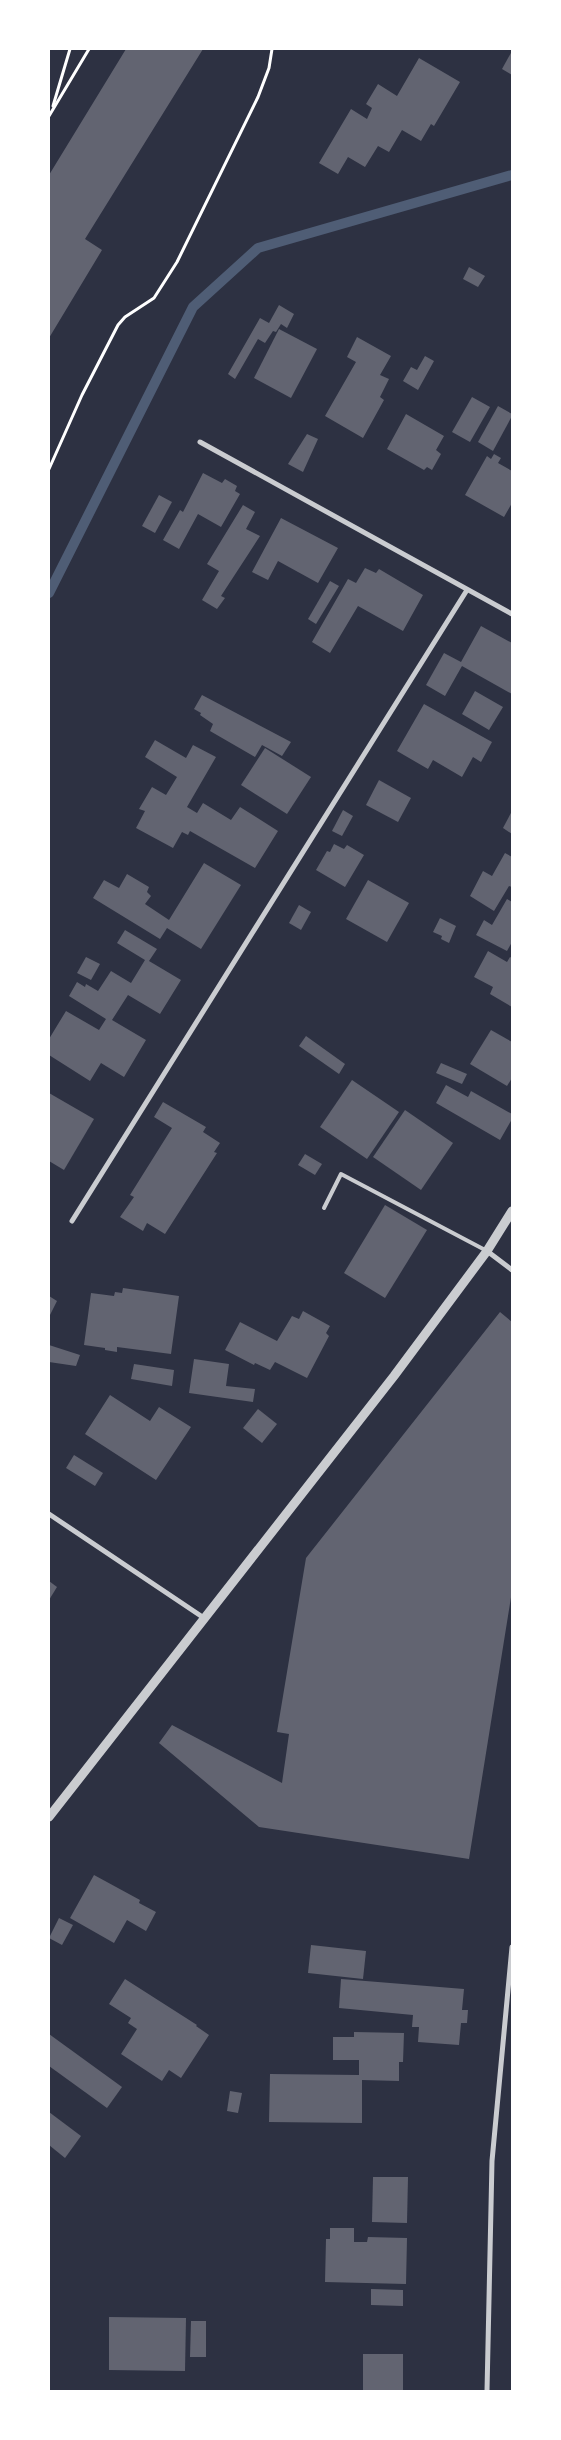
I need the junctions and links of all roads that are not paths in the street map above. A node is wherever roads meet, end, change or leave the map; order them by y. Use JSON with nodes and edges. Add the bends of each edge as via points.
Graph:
{"nodes":[{"id":1,"x":200,"y":442,"type":"dead end"},
{"id":2,"x":466,"y":590,"type":"junction"},
{"id":3,"x":512,"y":614,"type":"edge"},
{"id":4,"x":324,"y":1208,"type":"dead end"},
{"id":5,"x":512,"y":1211,"type":"edge"},
{"id":6,"x":72,"y":1221,"type":"dead end"},
{"id":7,"x":487,"y":1251,"type":"junction"},
{"id":8,"x":512,"y":1270,"type":"edge"},
{"id":9,"x":49,"y":1514,"type":"edge"},
{"id":10,"x":204,"y":1618,"type":"junction"},
{"id":11,"x":49,"y":1817,"type":"edge"},
{"id":12,"x":512,"y":1947,"type":"edge"},
{"id":13,"x":486,"y":2391,"type":"edge"}],
"edges":[{"from":1,"to":2,"type":"street"},
{"from":2,"to":3,"type":"street"},
{"from":2,"to":6,"type":"street"},
{"from":4,"to":7,"type":"lane","via":[[340,1174]]},
{"from":5,"to":7,"type":"street"},
{"from":7,"to":8,"type":"street"},
{"from":7,"to":10,"type":"street","via":[[394,1376]]},
{"from":9,"to":10,"type":"street"},
{"from":10,"to":11,"type":"street"},
{"from":12,"to":13,"type":"street","via":[[492,2161]]}]}
